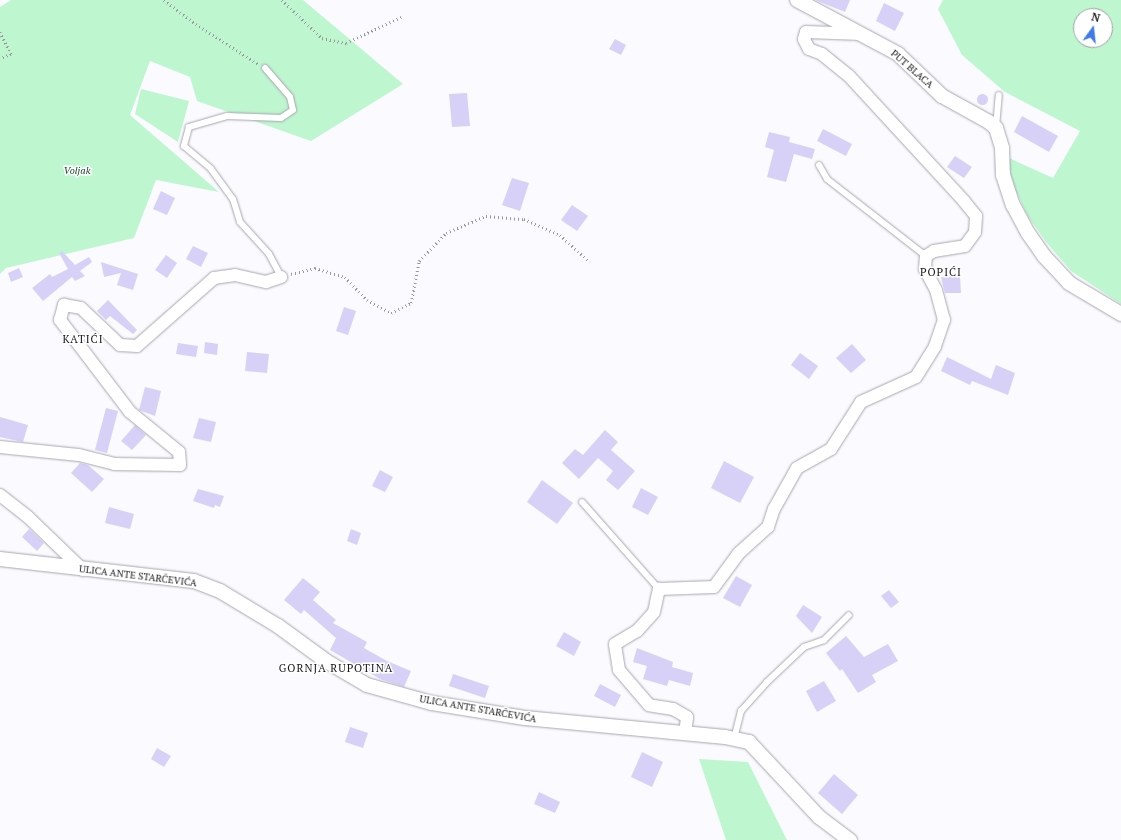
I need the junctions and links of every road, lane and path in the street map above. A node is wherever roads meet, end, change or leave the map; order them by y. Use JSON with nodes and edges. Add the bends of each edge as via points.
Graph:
{"nodes":[{"id":1,"x":164,"y":0,"type":"edge"},
{"id":2,"x":282,"y":0,"type":"edge"},
{"id":3,"x":800,"y":3,"type":"edge"},
{"id":4,"x":401,"y":17,"type":"dead end"},
{"id":5,"x":0,"y":32,"type":"edge"},
{"id":6,"x":863,"y":34,"type":"junction"},
{"id":7,"x":0,"y":59,"type":"edge"},
{"id":8,"x":265,"y":68,"type":"joint"},
{"id":9,"x":999,"y":96,"type":"dead end"},
{"id":10,"x":996,"y":128,"type":"junction"},
{"id":11,"x":819,"y":165,"type":"dead end"},
{"id":12,"x":926,"y":256,"type":"junction"},
{"id":13,"x":590,"y":262,"type":"dead end"},
{"id":14,"x":281,"y":276,"type":"junction"},
{"id":15,"x":1121,"y":314,"type":"edge"},
{"id":16,"x":0,"y":447,"type":"edge"},
{"id":17,"x":0,"y":495,"type":"edge"},
{"id":18,"x":582,"y":502,"type":"dead end"},
{"id":19,"x":0,"y":559,"type":"edge"},
{"id":20,"x":83,"y":570,"type":"junction"},
{"id":21,"x":659,"y":589,"type":"junction"},
{"id":22,"x":849,"y":615,"type":"dead end"},
{"id":23,"x":685,"y":734,"type":"junction"},
{"id":24,"x":734,"y":739,"type":"junction"},
{"id":25,"x":850,"y":840,"type":"edge"}],
"edges":[{"from":1,"to":8,"type":"path","via":[[196,24]]},
{"from":2,"to":4,"type":"path","via":[[322,38],[346,43]]},
{"from":3,"to":6,"type":"street","name":"PUT BLACA"},
{"from":5,"to":7,"type":"path","via":[[11,54]]},
{"from":6,"to":10,"type":"street","name":"PUT BLACA","via":[[898,54],[942,96]]},
{"from":6,"to":12,"type":"street","via":[[806,32],[804,39],[809,49],[822,54],[849,76],[976,216],[976,232],[965,246],[934,251]]},
{"from":8,"to":14,"type":"lane","via":[[290,97],[293,110],[281,118],[227,116],[189,127],[184,146],[211,169],[220,181],[233,199],[240,222],[269,254]]},
{"from":9,"to":10,"type":"lane"},
{"from":10,"to":15,"type":"street","via":[[1002,148],[1003,175],[1013,205],[1028,233],[1044,256],[1069,283]]},
{"from":11,"to":12,"type":"lane","via":[[827,179]]},
{"from":12,"to":21,"type":"street","via":[[925,268],[936,290],[944,320],[935,346],[916,377],[861,402],[831,449],[797,468],[774,509],[768,527],[739,553],[714,587]]},
{"from":13,"to":14,"type":"path","via":[[560,234],[524,219],[486,216],[446,233],[419,261],[411,303],[391,313],[367,300],[345,276],[314,268]]},
{"from":14,"to":16,"type":"street","via":[[266,282],[235,275],[214,278],[137,346],[120,345],[80,308],[64,305],[60,320],[130,412],[180,452],[180,465],[114,464],[79,455]]},
{"from":17,"to":20,"type":"street","via":[[27,516]]},
{"from":18,"to":21,"type":"lane"},
{"from":19,"to":20,"type":"street","name":"ULICA ANTE STARČEVIĆA"},
{"from":20,"to":23,"type":"street","name":"ULICA ANTE STARČEVIĆA","via":[[194,582],[220,591],[367,685],[432,703],[525,718]]},
{"from":21,"to":23,"type":"street","via":[[654,612],[637,631],[615,644],[619,670],[649,705],[673,710],[687,717]]},
{"from":22,"to":24,"type":"lane","via":[[824,640],[804,647],[767,682],[741,711]]},
{"from":23,"to":24,"type":"street","name":"ULICA ANTE STARČEVIĆA"},
{"from":24,"to":25,"type":"street","name":"ULICA ANTE STARČEVIĆA","via":[[749,742],[819,816]]}]}
